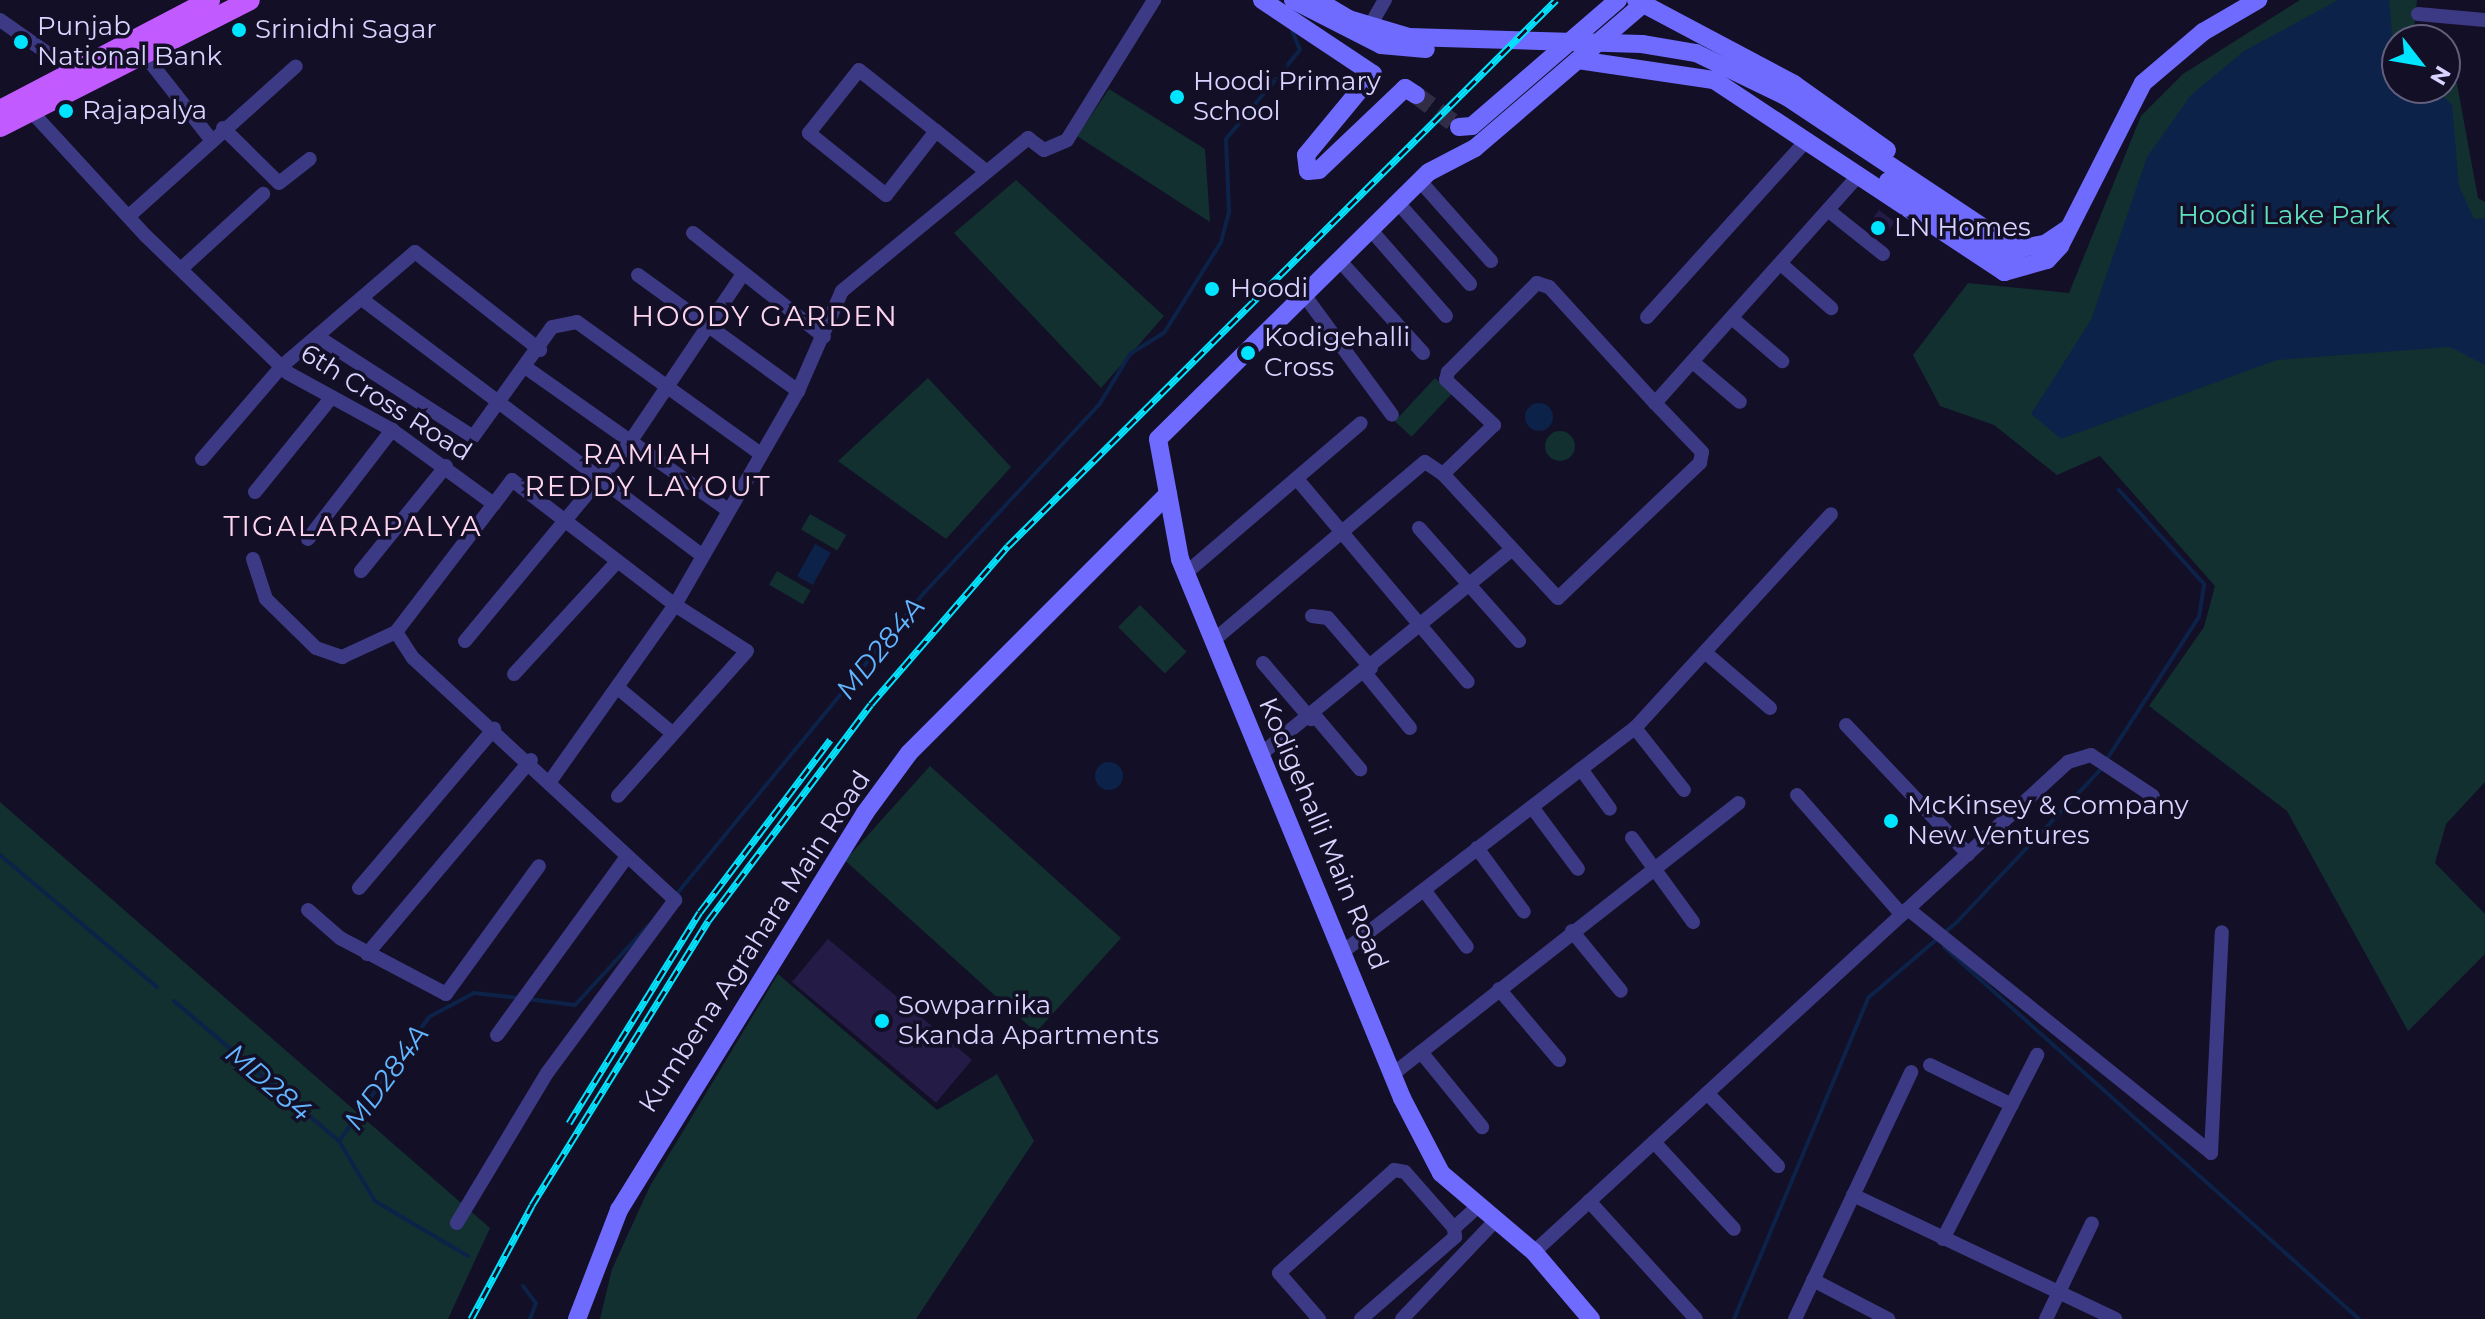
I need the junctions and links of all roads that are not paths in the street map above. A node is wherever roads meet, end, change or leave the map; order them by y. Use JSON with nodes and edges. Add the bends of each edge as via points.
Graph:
{"nodes":[{"id":1,"x":210,"y":0,"type":"edge"},
{"id":2,"x":250,"y":0,"type":"edge"},
{"id":3,"x":1154,"y":0,"type":"edge"},
{"id":4,"x":1262,"y":0,"type":"edge"},
{"id":5,"x":1293,"y":0,"type":"edge"},
{"id":6,"x":1317,"y":0,"type":"edge"},
{"id":7,"x":1334,"y":0,"type":"edge"},
{"id":8,"x":1385,"y":0,"type":"edge"},
{"id":9,"x":1618,"y":0,"type":"edge"},
{"id":10,"x":2258,"y":0,"type":"edge"},
{"id":11,"x":1644,"y":2,"type":"edge"},
{"id":12,"x":2418,"y":14,"type":"dead end"},
{"id":13,"x":1375,"y":17,"type":"junction"},
{"id":14,"x":0,"y":20,"type":"edge"},
{"id":15,"x":2485,"y":20,"type":"edge"},
{"id":16,"x":1685,"y":25,"type":"junction"},
{"id":17,"x":143,"y":53,"type":"junction"},
{"id":18,"x":1578,"y":60,"type":"junction"},
{"id":19,"x":1362,"y":62,"type":"junction"},
{"id":20,"x":296,"y":66,"type":"dead end"},
{"id":21,"x":70,"y":69,"type":"junction"},
{"id":22,"x":1669,"y":70,"type":"junction"},
{"id":23,"x":1416,"y":95,"type":"dead end"},
{"id":24,"x":0,"y":110,"type":"edge"},
{"id":25,"x":30,"y":110,"type":"junction"},
{"id":26,"x":0,"y":127,"type":"edge"},
{"id":27,"x":1459,"y":127,"type":"dead end"},
{"id":28,"x":223,"y":128,"type":"junction"},
{"id":29,"x":936,"y":131,"type":"junction"},
{"id":30,"x":210,"y":138,"type":"junction"},
{"id":31,"x":1805,"y":142,"type":"junction"},
{"id":32,"x":310,"y":159,"type":"dead end"},
{"id":33,"x":987,"y":172,"type":"junction"},
{"id":34,"x":1856,"y":178,"type":"junction"},
{"id":35,"x":1420,"y":181,"type":"junction"},
{"id":36,"x":263,"y":194,"type":"dead end"},
{"id":37,"x":1399,"y":204,"type":"junction"},
{"id":38,"x":1829,"y":211,"type":"junction"},
{"id":39,"x":129,"y":216,"type":"junction"},
{"id":40,"x":1371,"y":230,"type":"junction"},
{"id":41,"x":693,"y":233,"type":"dead end"},
{"id":42,"x":2054,"y":237,"type":"junction"},
{"id":43,"x":1883,"y":254,"type":"dead end"},
{"id":44,"x":1340,"y":261,"type":"junction"},
{"id":45,"x":1491,"y":261,"type":"dead end"},
{"id":46,"x":1781,"y":264,"type":"junction"},
{"id":47,"x":2028,"y":266,"type":"junction"},
{"id":48,"x":182,"y":268,"type":"junction"},
{"id":49,"x":743,"y":274,"type":"junction"},
{"id":50,"x":638,"y":275,"type":"dead end"},
{"id":51,"x":1470,"y":284,"type":"dead end"},
{"id":52,"x":1305,"y":296,"type":"junction"},
{"id":53,"x":363,"y":300,"type":"junction"},
{"id":54,"x":1831,"y":308,"type":"dead end"},
{"id":55,"x":1446,"y":316,"type":"dead end"},
{"id":56,"x":1647,"y":317,"type":"dead end"},
{"id":57,"x":1733,"y":319,"type":"junction"},
{"id":58,"x":704,"y":325,"type":"junction"},
{"id":59,"x":318,"y":337,"type":"junction"},
{"id":60,"x":824,"y":337,"type":"junction"},
{"id":61,"x":540,"y":350,"type":"junction"},
{"id":62,"x":1423,"y":353,"type":"dead end"},
{"id":63,"x":1782,"y":361,"type":"dead end"},
{"id":64,"x":1694,"y":363,"type":"junction"},
{"id":65,"x":282,"y":366,"type":"junction"},
{"id":66,"x":528,"y":369,"type":"junction"},
{"id":67,"x":667,"y":385,"type":"junction"},
{"id":68,"x":798,"y":391,"type":"junction"},
{"id":69,"x":332,"y":397,"type":"junction"},
{"id":70,"x":1740,"y":402,"type":"dead end"},
{"id":71,"x":1655,"y":403,"type":"junction"},
{"id":72,"x":501,"y":406,"type":"junction"},
{"id":73,"x":1392,"y":415,"type":"dead end"},
{"id":74,"x":1361,"y":423,"type":"dead end"},
{"id":75,"x":392,"y":430,"type":"junction"},
{"id":76,"x":630,"y":442,"type":"junction"},
{"id":77,"x":761,"y":454,"type":"junction"},
{"id":78,"x":202,"y":459,"type":"dead end"},
{"id":79,"x":446,"y":466,"type":"junction"},
{"id":80,"x":1443,"y":474,"type":"junction"},
{"id":81,"x":1297,"y":479,"type":"junction"},
{"id":82,"x":599,"y":483,"type":"junction"},
{"id":83,"x":255,"y":492,"type":"dead end"},
{"id":84,"x":1168,"y":494,"type":"junction"},
{"id":85,"x":494,"y":504,"type":"junction"},
{"id":86,"x":728,"y":510,"type":"junction"},
{"id":87,"x":1831,"y":514,"type":"dead end"},
{"id":88,"x":565,"y":524,"type":"junction"},
{"id":89,"x":1419,"y":528,"type":"dead end"},
{"id":90,"x":1343,"y":534,"type":"junction"},
{"id":91,"x":308,"y":539,"type":"dead end"},
{"id":92,"x":1509,"y":552,"type":"junction"},
{"id":93,"x":702,"y":555,"type":"junction"},
{"id":94,"x":253,"y":559,"type":"dead end"},
{"id":95,"x":616,"y":563,"type":"junction"},
{"id":96,"x":361,"y":571,"type":"dead end"},
{"id":97,"x":1186,"y":573,"type":"junction"},
{"id":98,"x":1469,"y":583,"type":"junction"},
{"id":99,"x":675,"y":605,"type":"junction"},
{"id":100,"x":1312,"y":616,"type":"dead end"},
{"id":101,"x":1421,"y":624,"type":"junction"},
{"id":102,"x":396,"y":632,"type":"junction"},
{"id":103,"x":1214,"y":640,"type":"junction"},
{"id":104,"x":465,"y":641,"type":"dead end"},
{"id":105,"x":1519,"y":641,"type":"dead end"},
{"id":106,"x":1707,"y":654,"type":"junction"},
{"id":107,"x":1263,"y":663,"type":"dead end"},
{"id":108,"x":1368,"y":670,"type":"junction"},
{"id":109,"x":514,"y":674,"type":"dead end"},
{"id":110,"x":1468,"y":682,"type":"dead end"},
{"id":111,"x":618,"y":688,"type":"junction"},
{"id":112,"x":1770,"y":708,"type":"dead end"},
{"id":113,"x":1313,"y":717,"type":"junction"},
{"id":114,"x":1846,"y":725,"type":"dead end"},
{"id":115,"x":1410,"y":728,"type":"dead end"},
{"id":116,"x":1635,"y":728,"type":"junction"},
{"id":117,"x":494,"y":729,"type":"junction"},
{"id":118,"x":671,"y":732,"type":"junction"},
{"id":119,"x":1261,"y":754,"type":"junction"},
{"id":120,"x":531,"y":760,"type":"junction"},
{"id":121,"x":1360,"y":769,"type":"dead end"},
{"id":122,"x":1581,"y":769,"type":"junction"},
{"id":123,"x":551,"y":780,"type":"junction"},
{"id":124,"x":1684,"y":790,"type":"dead end"},
{"id":125,"x":1797,"y":795,"type":"dead end"},
{"id":126,"x":618,"y":796,"type":"dead end"},
{"id":127,"x":2153,"y":796,"type":"dead end"},
{"id":128,"x":1738,"y":803,"type":"dead end"},
{"id":129,"x":1532,"y":807,"type":"junction"},
{"id":130,"x":1610,"y":809,"type":"dead end"},
{"id":131,"x":1632,"y":838,"type":"dead end"},
{"id":132,"x":1477,"y":848,"type":"junction"},
{"id":133,"x":1968,"y":854,"type":"junction"},
{"id":134,"x":627,"y":857,"type":"junction"},
{"id":135,"x":539,"y":866,"type":"dead end"},
{"id":136,"x":1653,"y":867,"type":"junction"},
{"id":137,"x":1578,"y":869,"type":"dead end"},
{"id":138,"x":359,"y":888,"type":"dead end"},
{"id":139,"x":1424,"y":890,"type":"junction"},
{"id":140,"x":308,"y":910,"type":"dead end"},
{"id":141,"x":1524,"y":912,"type":"dead end"},
{"id":142,"x":1905,"y":912,"type":"junction"},
{"id":143,"x":1693,"y":922,"type":"dead end"},
{"id":144,"x":1572,"y":931,"type":"junction"},
{"id":145,"x":2222,"y":932,"type":"dead end"},
{"id":146,"x":1467,"y":947,"type":"dead end"},
{"id":147,"x":1344,"y":951,"type":"junction"},
{"id":148,"x":367,"y":954,"type":"junction"},
{"id":149,"x":1499,"y":989,"type":"junction"},
{"id":150,"x":1621,"y":991,"type":"dead end"},
{"id":151,"x":497,"y":1035,"type":"dead end"},
{"id":152,"x":1421,"y":1052,"type":"junction"},
{"id":153,"x":2037,"y":1055,"type":"dead end"},
{"id":154,"x":1559,"y":1060,"type":"dead end"},
{"id":155,"x":1930,"y":1065,"type":"dead end"},
{"id":156,"x":1911,"y":1072,"type":"dead end"},
{"id":157,"x":1393,"y":1074,"type":"junction"},
{"id":158,"x":1707,"y":1093,"type":"junction"},
{"id":159,"x":2012,"y":1105,"type":"junction"},
{"id":160,"x":1482,"y":1127,"type":"dead end"},
{"id":161,"x":1654,"y":1142,"type":"junction"},
{"id":162,"x":1778,"y":1166,"type":"dead end"},
{"id":163,"x":1853,"y":1195,"type":"junction"},
{"id":164,"x":1589,"y":1201,"type":"junction"},
{"id":165,"x":1477,"y":1207,"type":"junction"},
{"id":166,"x":1494,"y":1222,"type":"junction"},
{"id":167,"x":457,"y":1223,"type":"dead end"},
{"id":168,"x":2092,"y":1223,"type":"dead end"},
{"id":169,"x":1454,"y":1228,"type":"junction"},
{"id":170,"x":1734,"y":1229,"type":"dead end"},
{"id":171,"x":1943,"y":1239,"type":"junction"},
{"id":172,"x":1534,"y":1252,"type":"junction"},
{"id":173,"x":1813,"y":1280,"type":"junction"},
{"id":174,"x":2059,"y":1293,"type":"junction"},
{"id":175,"x":577,"y":1319,"type":"edge"},
{"id":176,"x":1319,"y":1319,"type":"edge"},
{"id":177,"x":1361,"y":1319,"type":"edge"},
{"id":178,"x":1402,"y":1319,"type":"edge"},
{"id":179,"x":1591,"y":1319,"type":"edge"},
{"id":180,"x":1696,"y":1319,"type":"edge"},
{"id":181,"x":1795,"y":1319,"type":"edge"},
{"id":182,"x":1888,"y":1319,"type":"edge"},
{"id":183,"x":2046,"y":1319,"type":"edge"},
{"id":184,"x":2115,"y":1319,"type":"edge"}],
"edges":[{"from":1,"to":21,"type":"main road"},
{"from":2,"to":17,"type":"main road"},
{"from":3,"to":33,"type":"street","via":[[1067,140],[1044,150],[1028,138]]},
{"from":4,"to":19,"type":"street"},
{"from":5,"to":47,"type":"street","via":[[1381,45],[1665,57],[1715,70],[1764,95],[2003,260]]},
{"from":6,"to":42,"type":"street","via":[[1349,19],[1409,37],[1627,43],[1696,53],[1787,97],[2016,249]]},
{"from":7,"to":13,"type":"street"},
{"from":8,"to":13,"type":"street"},
{"from":9,"to":27,"type":"street","via":[[1472,126]]},
{"from":10,"to":42,"type":"street","via":[[2203,32],[2143,83]]},
{"from":11,"to":16,"type":"street"},
{"from":11,"to":18,"type":"street"},
{"from":12,"to":15,"type":"street"},
{"from":13,"to":19,"type":"street"},
{"from":14,"to":21,"type":"street"},
{"from":16,"to":22,"type":"street"},
{"from":16,"to":42,"type":"street","via":[[1794,84],[1999,226],[2022,238]]},
{"from":17,"to":25,"type":"main road"},
{"from":17,"to":30,"type":"street"},
{"from":18,"to":22,"type":"street"},
{"from":18,"to":35,"type":"street","via":[[1475,148]]},
{"from":19,"to":23,"type":"street","via":[[1373,74],[1306,155],[1308,171],[1319,170],[1405,88]]},
{"from":20,"to":28,"type":"street"},
{"from":21,"to":24,"type":"main road"},
{"from":22,"to":31,"type":"street","via":[[1714,80]]},
{"from":25,"to":26,"type":"main road"},
{"from":25,"to":39,"type":"street","name":"6th Cross Road"},
{"from":28,"to":30,"type":"street"},
{"from":28,"to":32,"type":"street","via":[[279,183]]},
{"from":29,"to":29,"type":"street","via":[[859,70],[809,133],[886,195]]},
{"from":29,"to":33,"type":"street"},
{"from":30,"to":39,"type":"street"},
{"from":31,"to":34,"type":"street"},
{"from":31,"to":56,"type":"street"},
{"from":33,"to":60,"type":"street","via":[[842,291]]},
{"from":34,"to":38,"type":"street"},
{"from":34,"to":47,"type":"street","via":[[1990,267]]},
{"from":35,"to":37,"type":"street"},
{"from":35,"to":45,"type":"street"},
{"from":36,"to":48,"type":"street"},
{"from":37,"to":40,"type":"street"},
{"from":37,"to":51,"type":"street"},
{"from":38,"to":43,"type":"street"},
{"from":38,"to":46,"type":"street"},
{"from":39,"to":48,"type":"street","name":"6th Cross Road"},
{"from":40,"to":44,"type":"street"},
{"from":40,"to":55,"type":"street"},
{"from":41,"to":49,"type":"street"},
{"from":42,"to":47,"type":"street","via":[[2047,260]]},
{"from":44,"to":52,"type":"street"},
{"from":44,"to":62,"type":"street"},
{"from":46,"to":54,"type":"street"},
{"from":46,"to":57,"type":"street"},
{"from":48,"to":65,"type":"street","name":"6th Cross Road"},
{"from":49,"to":58,"type":"street"},
{"from":49,"to":60,"type":"street"},
{"from":50,"to":58,"type":"street"},
{"from":52,"to":73,"type":"street"},
{"from":52,"to":84,"type":"street","name":"Kodigehalli Main Road","via":[[1158,439]]},
{"from":53,"to":59,"type":"street"},
{"from":53,"to":61,"type":"street","via":[[415,252]]},
{"from":53,"to":72,"type":"street"},
{"from":57,"to":63,"type":"street"},
{"from":57,"to":64,"type":"street"},
{"from":58,"to":67,"type":"street"},
{"from":58,"to":68,"type":"street"},
{"from":59,"to":65,"type":"street"},
{"from":59,"to":72,"type":"street","via":[[469,436]]},
{"from":60,"to":68,"type":"street"},
{"from":61,"to":66,"type":"street"},
{"from":61,"to":67,"type":"street","via":[[552,327],[577,322]]},
{"from":64,"to":70,"type":"street"},
{"from":64,"to":71,"type":"street"},
{"from":65,"to":69,"type":"street","name":"6th Cross Road"},
{"from":65,"to":78,"type":"street"},
{"from":66,"to":72,"type":"street"},
{"from":66,"to":76,"type":"street"},
{"from":67,"to":76,"type":"street"},
{"from":67,"to":77,"type":"street"},
{"from":68,"to":77,"type":"street"},
{"from":69,"to":75,"type":"street","name":"6th Cross Road"},
{"from":69,"to":83,"type":"street"},
{"from":71,"to":80,"type":"street","via":[[1549,287],[1537,283],[1448,372],[1446,380],[1494,425]]},
{"from":71,"to":92,"type":"street","via":[[1702,452],[1700,463],[1555,599]]},
{"from":72,"to":82,"type":"street"},
{"from":74,"to":81,"type":"street"},
{"from":75,"to":79,"type":"street","name":"6th Cross Road"},
{"from":75,"to":91,"type":"street"},
{"from":76,"to":82,"type":"street"},
{"from":76,"to":86,"type":"street"},
{"from":77,"to":86,"type":"street"},
{"from":79,"to":85,"type":"street","name":"6th Cross Road"},
{"from":79,"to":96,"type":"street"},
{"from":80,"to":90,"type":"street","via":[[1425,462]]},
{"from":80,"to":92,"type":"street"},
{"from":81,"to":90,"type":"street"},
{"from":81,"to":97,"type":"street"},
{"from":82,"to":88,"type":"street"},
{"from":82,"to":93,"type":"street"},
{"from":84,"to":97,"type":"street","name":"Kodigehalli Main Road"},
{"from":84,"to":175,"type":"street","name":"Kumbena Agrahara Main Road","via":[[909,753],[865,813],[619,1210]]},
{"from":85,"to":88,"type":"street","via":[[512,480]]},
{"from":85,"to":102,"type":"street"},
{"from":86,"to":93,"type":"street"},
{"from":87,"to":106,"type":"street"},
{"from":88,"to":95,"type":"street"},
{"from":88,"to":104,"type":"street"},
{"from":89,"to":98,"type":"street"},
{"from":90,"to":101,"type":"street"},
{"from":90,"to":103,"type":"street"},
{"from":92,"to":98,"type":"street"},
{"from":93,"to":99,"type":"street"},
{"from":94,"to":102,"type":"street","via":[[266,599],[333,658]]},
{"from":95,"to":99,"type":"street"},
{"from":95,"to":109,"type":"street"},
{"from":97,"to":103,"type":"street","name":"Kodigehalli Main Road"},
{"from":98,"to":101,"type":"street"},
{"from":98,"to":105,"type":"street"},
{"from":99,"to":111,"type":"street"},
{"from":99,"to":118,"type":"street","via":[[747,651]]},
{"from":100,"to":108,"type":"street","via":[[1328,618]]},
{"from":101,"to":108,"type":"street"},
{"from":101,"to":110,"type":"street"},
{"from":102,"to":117,"type":"street","via":[[413,658]]},
{"from":103,"to":119,"type":"street","name":"Kodigehalli Main Road"},
{"from":106,"to":112,"type":"street"},
{"from":106,"to":116,"type":"street"},
{"from":107,"to":113,"type":"street"},
{"from":108,"to":113,"type":"street"},
{"from":108,"to":115,"type":"street"},
{"from":111,"to":118,"type":"street"},
{"from":111,"to":123,"type":"street"},
{"from":113,"to":119,"type":"street"},
{"from":113,"to":121,"type":"street"},
{"from":114,"to":133,"type":"street"},
{"from":116,"to":122,"type":"street"},
{"from":116,"to":124,"type":"street"},
{"from":117,"to":120,"type":"street"},
{"from":117,"to":138,"type":"street"},
{"from":118,"to":126,"type":"street"},
{"from":119,"to":147,"type":"street","name":"Kodigehalli Main Road"},
{"from":120,"to":123,"type":"street"},
{"from":120,"to":148,"type":"street"},
{"from":122,"to":129,"type":"street"},
{"from":122,"to":130,"type":"street"},
{"from":123,"to":134,"type":"street","via":[[565,801]]},
{"from":125,"to":142,"type":"street"},
{"from":127,"to":133,"type":"street","via":[[2096,758],[2068,762]]},
{"from":128,"to":136,"type":"street"},
{"from":129,"to":132,"type":"street"},
{"from":129,"to":137,"type":"street"},
{"from":131,"to":136,"type":"street"},
{"from":132,"to":139,"type":"street"},
{"from":132,"to":141,"type":"street"},
{"from":133,"to":142,"type":"street"},
{"from":134,"to":151,"type":"street"},
{"from":134,"to":167,"type":"street","via":[[675,900],[547,1073]]},
{"from":135,"to":148,"type":"street","via":[[446,994]]},
{"from":136,"to":143,"type":"street"},
{"from":136,"to":144,"type":"street"},
{"from":139,"to":146,"type":"street"},
{"from":139,"to":147,"type":"street"},
{"from":140,"to":148,"type":"street"},
{"from":142,"to":145,"type":"street","via":[[1928,925],[2211,1153]]},
{"from":142,"to":158,"type":"street"},
{"from":144,"to":149,"type":"street"},
{"from":144,"to":150,"type":"street"},
{"from":147,"to":157,"type":"street","name":"Kodigehalli Main Road"},
{"from":149,"to":152,"type":"street"},
{"from":149,"to":154,"type":"street"},
{"from":152,"to":157,"type":"street"},
{"from":152,"to":160,"type":"street"},
{"from":153,"to":159,"type":"street"},
{"from":155,"to":159,"type":"street"},
{"from":156,"to":163,"type":"street"},
{"from":157,"to":165,"type":"street","name":"Kodigehalli Main Road","via":[[1441,1173]]},
{"from":158,"to":161,"type":"street"},
{"from":158,"to":162,"type":"street"},
{"from":159,"to":171,"type":"street"},
{"from":161,"to":164,"type":"street"},
{"from":161,"to":170,"type":"street"},
{"from":163,"to":171,"type":"street"},
{"from":163,"to":173,"type":"street"},
{"from":164,"to":172,"type":"street"},
{"from":164,"to":180,"type":"street"},
{"from":165,"to":166,"type":"street","name":"Kodigehalli Main Road"},
{"from":165,"to":169,"type":"street"},
{"from":166,"to":172,"type":"street","name":"Kodigehalli Main Road"},
{"from":166,"to":178,"type":"street"},
{"from":168,"to":174,"type":"street"},
{"from":169,"to":176,"type":"street","via":[[1405,1172],[1394,1170],[1279,1273]]},
{"from":169,"to":177,"type":"street","via":[[1455,1237]]},
{"from":171,"to":174,"type":"street"},
{"from":172,"to":179,"type":"street","name":"Kodigehalli Main Road"},
{"from":173,"to":181,"type":"street"},
{"from":173,"to":182,"type":"street"},
{"from":174,"to":183,"type":"street"},
{"from":174,"to":184,"type":"street"}]}
